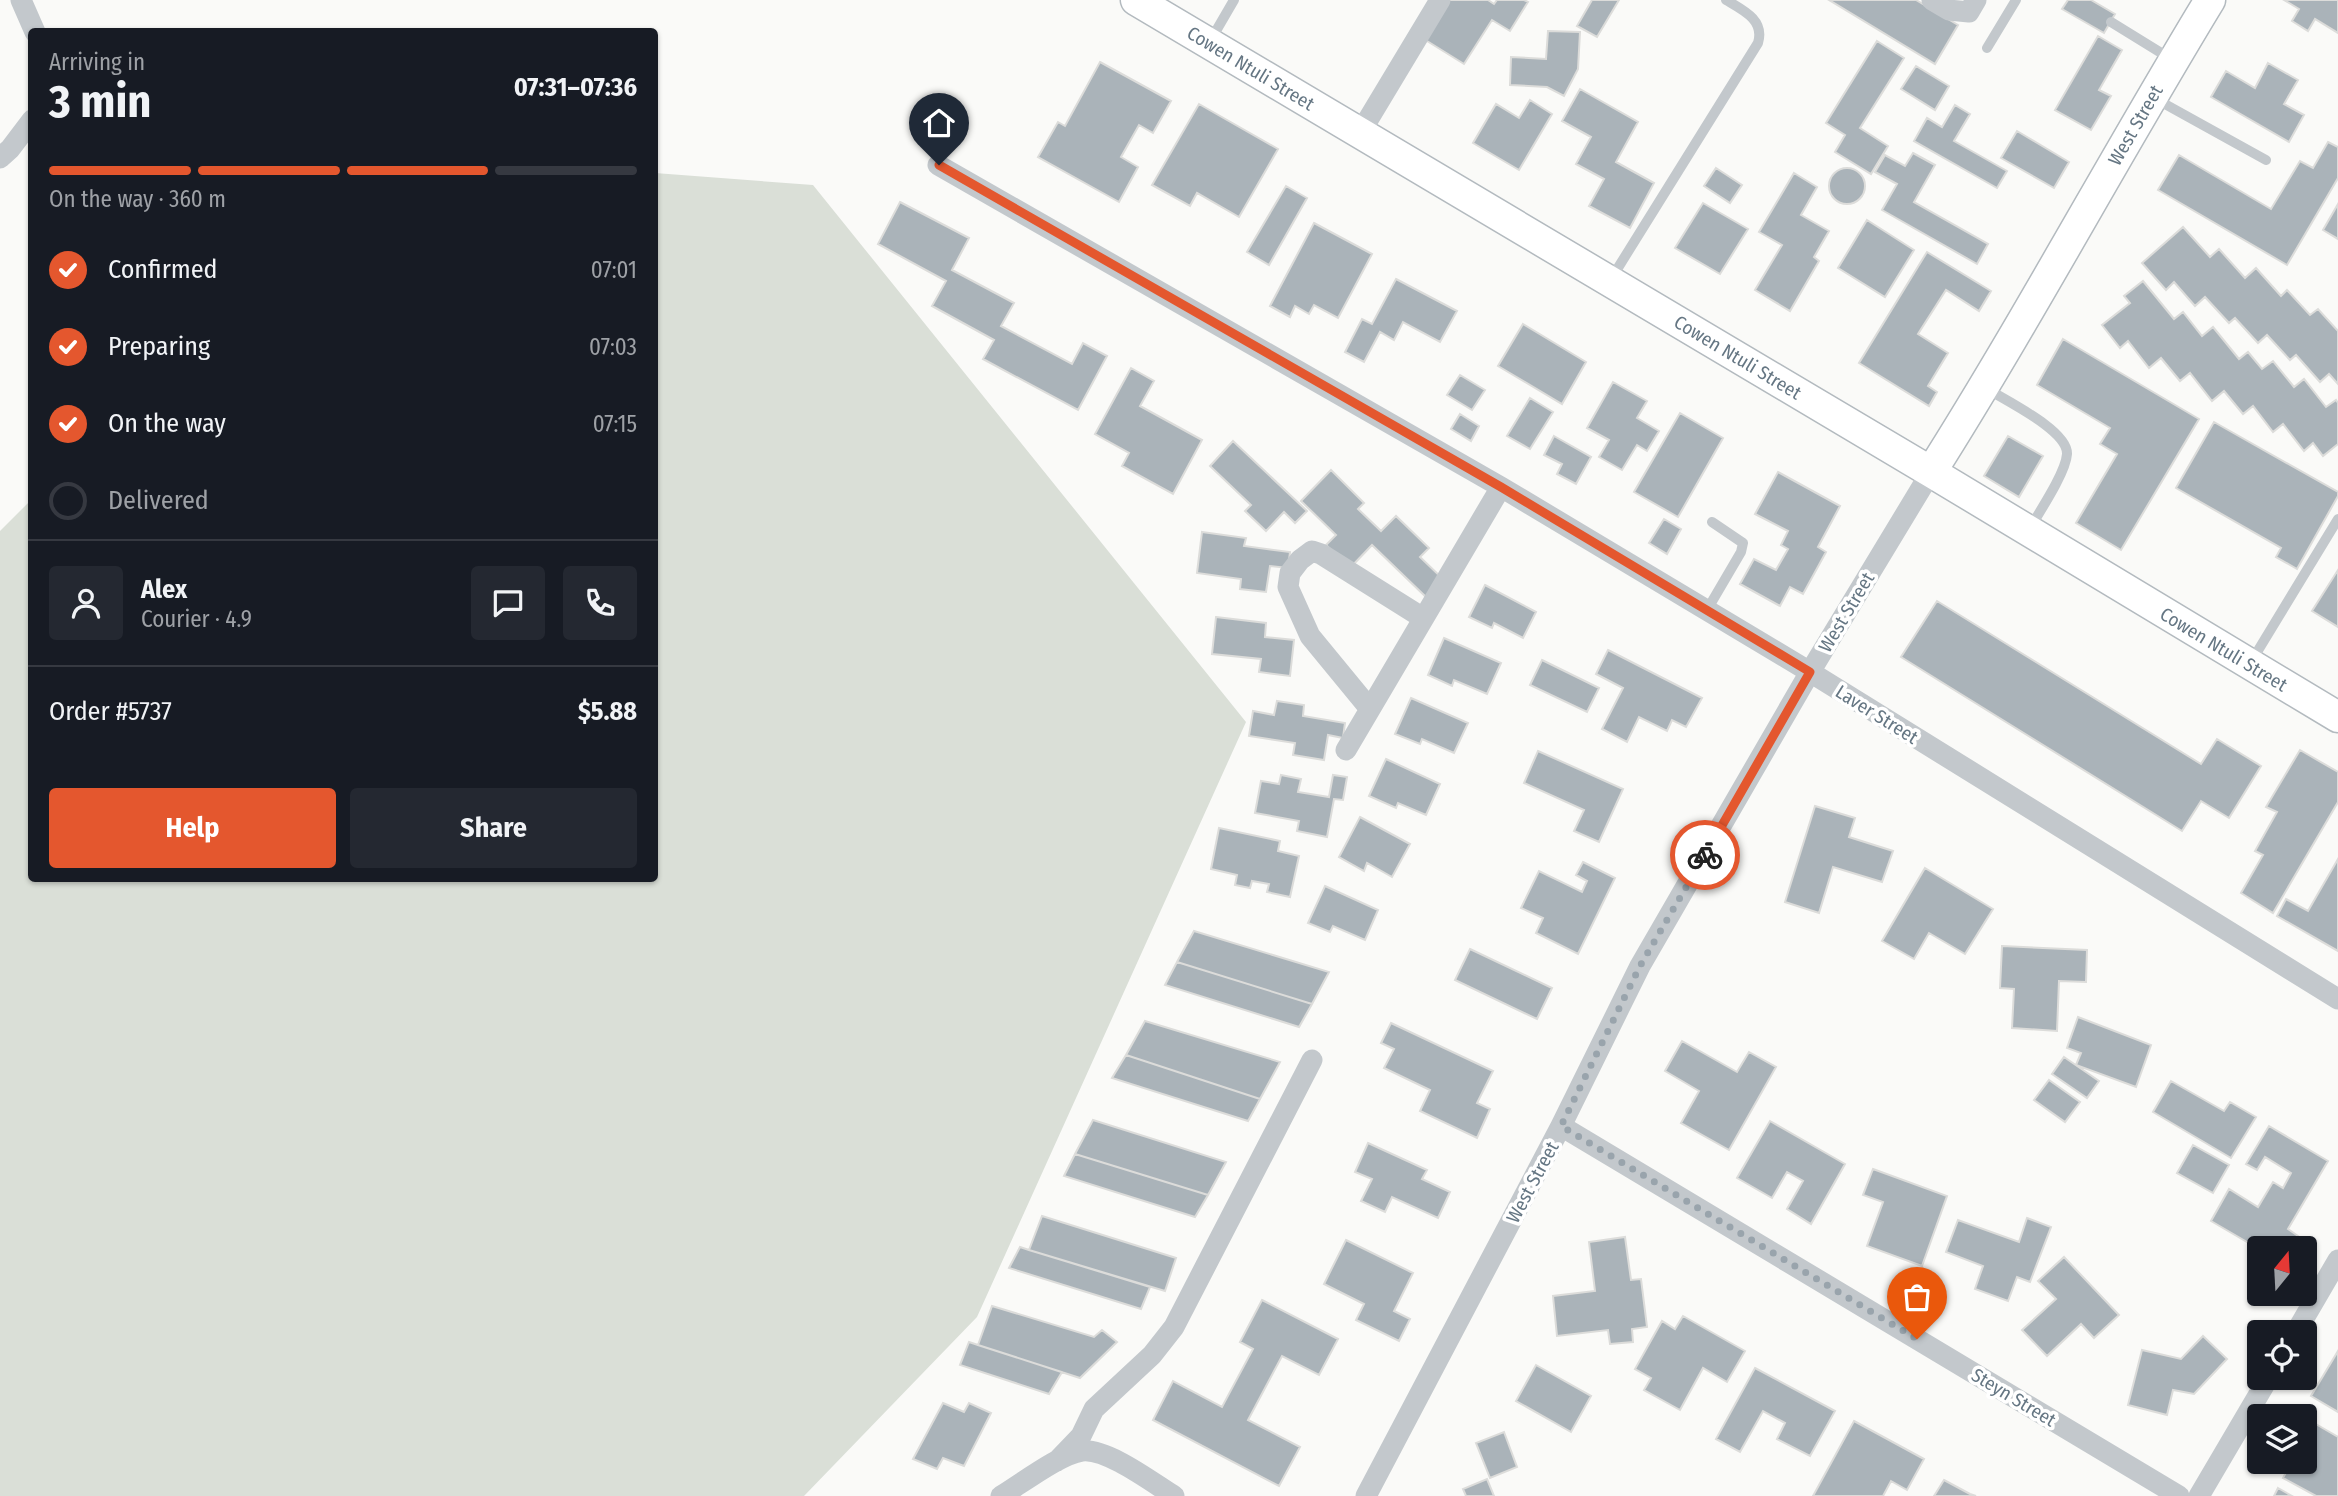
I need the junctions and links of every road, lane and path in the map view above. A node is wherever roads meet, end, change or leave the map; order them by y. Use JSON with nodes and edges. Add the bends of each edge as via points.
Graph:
{"nodes":[{"id":1,"x":21,"y":0,"type":"edge"},
{"id":2,"x":1136,"y":0,"type":"edge"},
{"id":3,"x":1234,"y":0,"type":"edge"},
{"id":4,"x":1440,"y":0,"type":"edge"},
{"id":5,"x":1726,"y":0,"type":"edge"},
{"id":6,"x":1932,"y":0,"type":"edge"},
{"id":7,"x":1976,"y":0,"type":"edge"},
{"id":8,"x":2016,"y":0,"type":"edge"},
{"id":9,"x":2210,"y":0,"type":"edge"},
{"id":10,"x":2111,"y":22,"type":"dead end"},
{"id":11,"x":33,"y":28,"type":"edge"},
{"id":12,"x":1209,"y":43,"type":"junction"},
{"id":13,"x":1987,"y":48,"type":"dead end"},
{"id":14,"x":2173,"y":60,"type":"junction"},
{"id":15,"x":2151,"y":96,"type":"junction"},
{"id":16,"x":28,"y":125,"type":"edge"},
{"id":17,"x":1360,"y":133,"type":"junction"},
{"id":18,"x":0,"y":158,"type":"edge"},
{"id":19,"x":2266,"y":160,"type":"dead end"},
{"id":20,"x":939,"y":165,"type":"dead end"},
{"id":21,"x":1609,"y":281,"type":"junction"},
{"id":22,"x":1984,"y":387,"type":"junction"},
{"id":23,"x":1931,"y":472,"type":"junction"},
{"id":24,"x":1501,"y":487,"type":"junction"},
{"id":25,"x":2338,"y":519,"type":"edge"},
{"id":26,"x":1712,"y":522,"type":"dead end"},
{"id":27,"x":2028,"y":531,"type":"junction"},
{"id":28,"x":1707,"y":610,"type":"junction"},
{"id":29,"x":1423,"y":618,"type":"junction"},
{"id":30,"x":2250,"y":664,"type":"junction"},
{"id":31,"x":1810,"y":672,"type":"junction"},
{"id":32,"x":1370,"y":709,"type":"junction"},
{"id":33,"x":2338,"y":717,"type":"edge"},
{"id":34,"x":1346,"y":750,"type":"dead end"},
{"id":35,"x":2338,"y":999,"type":"edge"},
{"id":36,"x":1312,"y":1060,"type":"dead end"},
{"id":37,"x":1561,"y":1126,"type":"junction"},
{"id":38,"x":2338,"y":1260,"type":"edge"},
{"id":39,"x":2303,"y":1320,"type":"edge"},
{"id":40,"x":2261,"y":1390,"type":"edge"},
{"id":41,"x":1057,"y":1461,"type":"junction"},
{"id":42,"x":1001,"y":1496,"type":"edge"},
{"id":43,"x":1174,"y":1496,"type":"edge"},
{"id":44,"x":1366,"y":1496,"type":"edge"},
{"id":45,"x":2179,"y":1496,"type":"edge"},
{"id":46,"x":2199,"y":1496,"type":"edge"}],
"edges":[{"from":1,"to":11,"type":"street"},
{"from":2,"to":12,"type":"street","name":"Cowen Ntuli Street"},
{"from":3,"to":12,"type":"lane"},
{"from":4,"to":17,"type":"street"},
{"from":5,"to":21,"type":"lane","via":[[1758,23],[1758,43]]},
{"from":6,"to":7,"type":"street","via":[[1949,10],[1969,12]]},
{"from":8,"to":13,"type":"lane"},
{"from":9,"to":14,"type":"street","name":"West Street"},
{"from":10,"to":14,"type":"lane"},
{"from":12,"to":17,"type":"street","name":"Cowen Ntuli Street"},
{"from":14,"to":15,"type":"street","name":"West Street"},
{"from":15,"to":19,"type":"lane"},
{"from":15,"to":22,"type":"street","name":"West Street"},
{"from":16,"to":18,"type":"street"},
{"from":17,"to":21,"type":"street","name":"Cowen Ntuli Street"},
{"from":20,"to":24,"type":"street","name":"Laver Street"},
{"from":21,"to":23,"type":"street","name":"Cowen Ntuli Street"},
{"from":22,"to":23,"type":"street","name":"West Street"},
{"from":22,"to":27,"type":"lane","via":[[2057,433],[2066,444],[2062,471]]},
{"from":23,"to":27,"type":"street","name":"Cowen Ntuli Street"},
{"from":23,"to":31,"type":"street","name":"West Street"},
{"from":24,"to":28,"type":"street","name":"Laver Street"},
{"from":24,"to":29,"type":"street"},
{"from":25,"to":30,"type":"lane"},
{"from":26,"to":28,"type":"lane","via":[[1743,543]]},
{"from":27,"to":30,"type":"street","name":"Cowen Ntuli Street"},
{"from":28,"to":31,"type":"street","name":"Laver Street"},
{"from":29,"to":32,"type":"street"},
{"from":29,"to":32,"type":"street","via":[[1321,554],[1312,551],[1290,573],[1288,587],[1310,636]]},
{"from":30,"to":33,"type":"street","name":"Cowen Ntuli Street"},
{"from":31,"to":35,"type":"street","name":"Laver Street"},
{"from":31,"to":37,"type":"street","name":"West Street","via":[[1640,966]]},
{"from":32,"to":34,"type":"street"},
{"from":36,"to":41,"type":"street","via":[[1174,1327],[1094,1409],[1081,1436]]},
{"from":37,"to":44,"type":"street","name":"West Street"},
{"from":37,"to":45,"type":"street","name":"Steyn Street"},
{"from":38,"to":39,"type":"street"},
{"from":40,"to":46,"type":"street"},
{"from":41,"to":42,"type":"street"},
{"from":41,"to":43,"type":"street","via":[[1083,1451],[1104,1455]]}]}
